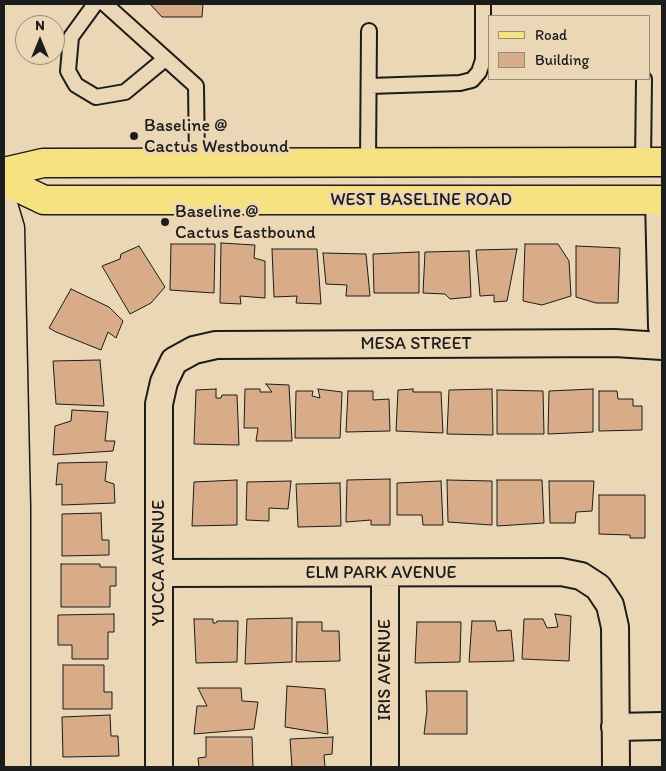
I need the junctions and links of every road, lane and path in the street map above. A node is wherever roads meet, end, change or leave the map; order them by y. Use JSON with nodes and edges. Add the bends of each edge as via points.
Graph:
{"nodes":[{"id":1,"x":95,"y":4,"type":"edge"},
{"id":2,"x":105,"y":4,"type":"edge"},
{"id":3,"x":483,"y":4,"type":"edge"},
{"id":4,"x":369,"y":31,"type":"dead end"},
{"id":5,"x":165,"y":59,"type":"junction"},
{"id":6,"x":644,"y":80,"type":"edge"},
{"id":7,"x":369,"y":86,"type":"junction"},
{"id":8,"x":368,"y":162,"type":"junction"},
{"id":9,"x":652,"y":162,"type":"edge"},
{"id":10,"x":197,"y":163,"type":"junction"},
{"id":11,"x":4,"y":172,"type":"edge"},
{"id":12,"x":4,"y":180,"type":"edge"},
{"id":13,"x":661,"y":200,"type":"edge"},
{"id":14,"x":4,"y":208,"type":"edge"},
{"id":15,"x":662,"y":326,"type":"edge"},
{"id":16,"x":662,"y":346,"type":"edge"},
{"id":17,"x":174,"y":362,"type":"joint"},
{"id":18,"x":160,"y":573,"type":"junction"},
{"id":19,"x":386,"y":573,"type":"junction"},
{"id":20,"x":662,"y":726,"type":"edge"},
{"id":21,"x":615,"y":727,"type":"junction"},
{"id":22,"x":16,"y":767,"type":"edge"},
{"id":23,"x":159,"y":767,"type":"edge"},
{"id":24,"x":385,"y":767,"type":"edge"},
{"id":25,"x":616,"y":767,"type":"edge"}],
"edges":[{"from":1,"to":5,"type":"lane","via":[[71,38],[68,71],[76,85],[96,97],[125,92]]},
{"from":2,"to":5,"type":"lane"},
{"from":3,"to":7,"type":"lane","via":[[482,60],[479,72],[472,80]]},
{"from":4,"to":7,"type":"lane"},
{"from":5,"to":10,"type":"lane","via":[[196,86]]},
{"from":6,"to":9,"type":"lane"},
{"from":7,"to":8,"type":"lane"},
{"from":8,"to":9,"type":"main road"},
{"from":8,"to":10,"type":"main road"},
{"from":10,"to":11,"type":"main road","via":[[43,163]]},
{"from":12,"to":13,"type":"main road","name":"WEST BASELINE ROAD","via":[[44,200]]},
{"from":13,"to":15,"type":"street"},
{"from":14,"to":22,"type":"main road","via":[[10,228],[16,508]]},
{"from":16,"to":17,"type":"street","name":"MESA STREET","via":[[615,343],[216,345],[194,350]]},
{"from":17,"to":18,"type":"street","name":"YUCCA AVENUE","via":[[164,382],[159,404]]},
{"from":18,"to":19,"type":"street","name":"ELM PARK AVENUE"},
{"from":18,"to":23,"type":"street","name":"YUCCA AVENUE"},
{"from":19,"to":21,"type":"street","name":"ELM PARK AVENUE","via":[[561,572],[581,576],[598,587],[610,605],[615,627]]},
{"from":19,"to":24,"type":"street","name":"IRIS AVENUE"},
{"from":20,"to":21,"type":"street"},
{"from":21,"to":25,"type":"street"}]}
